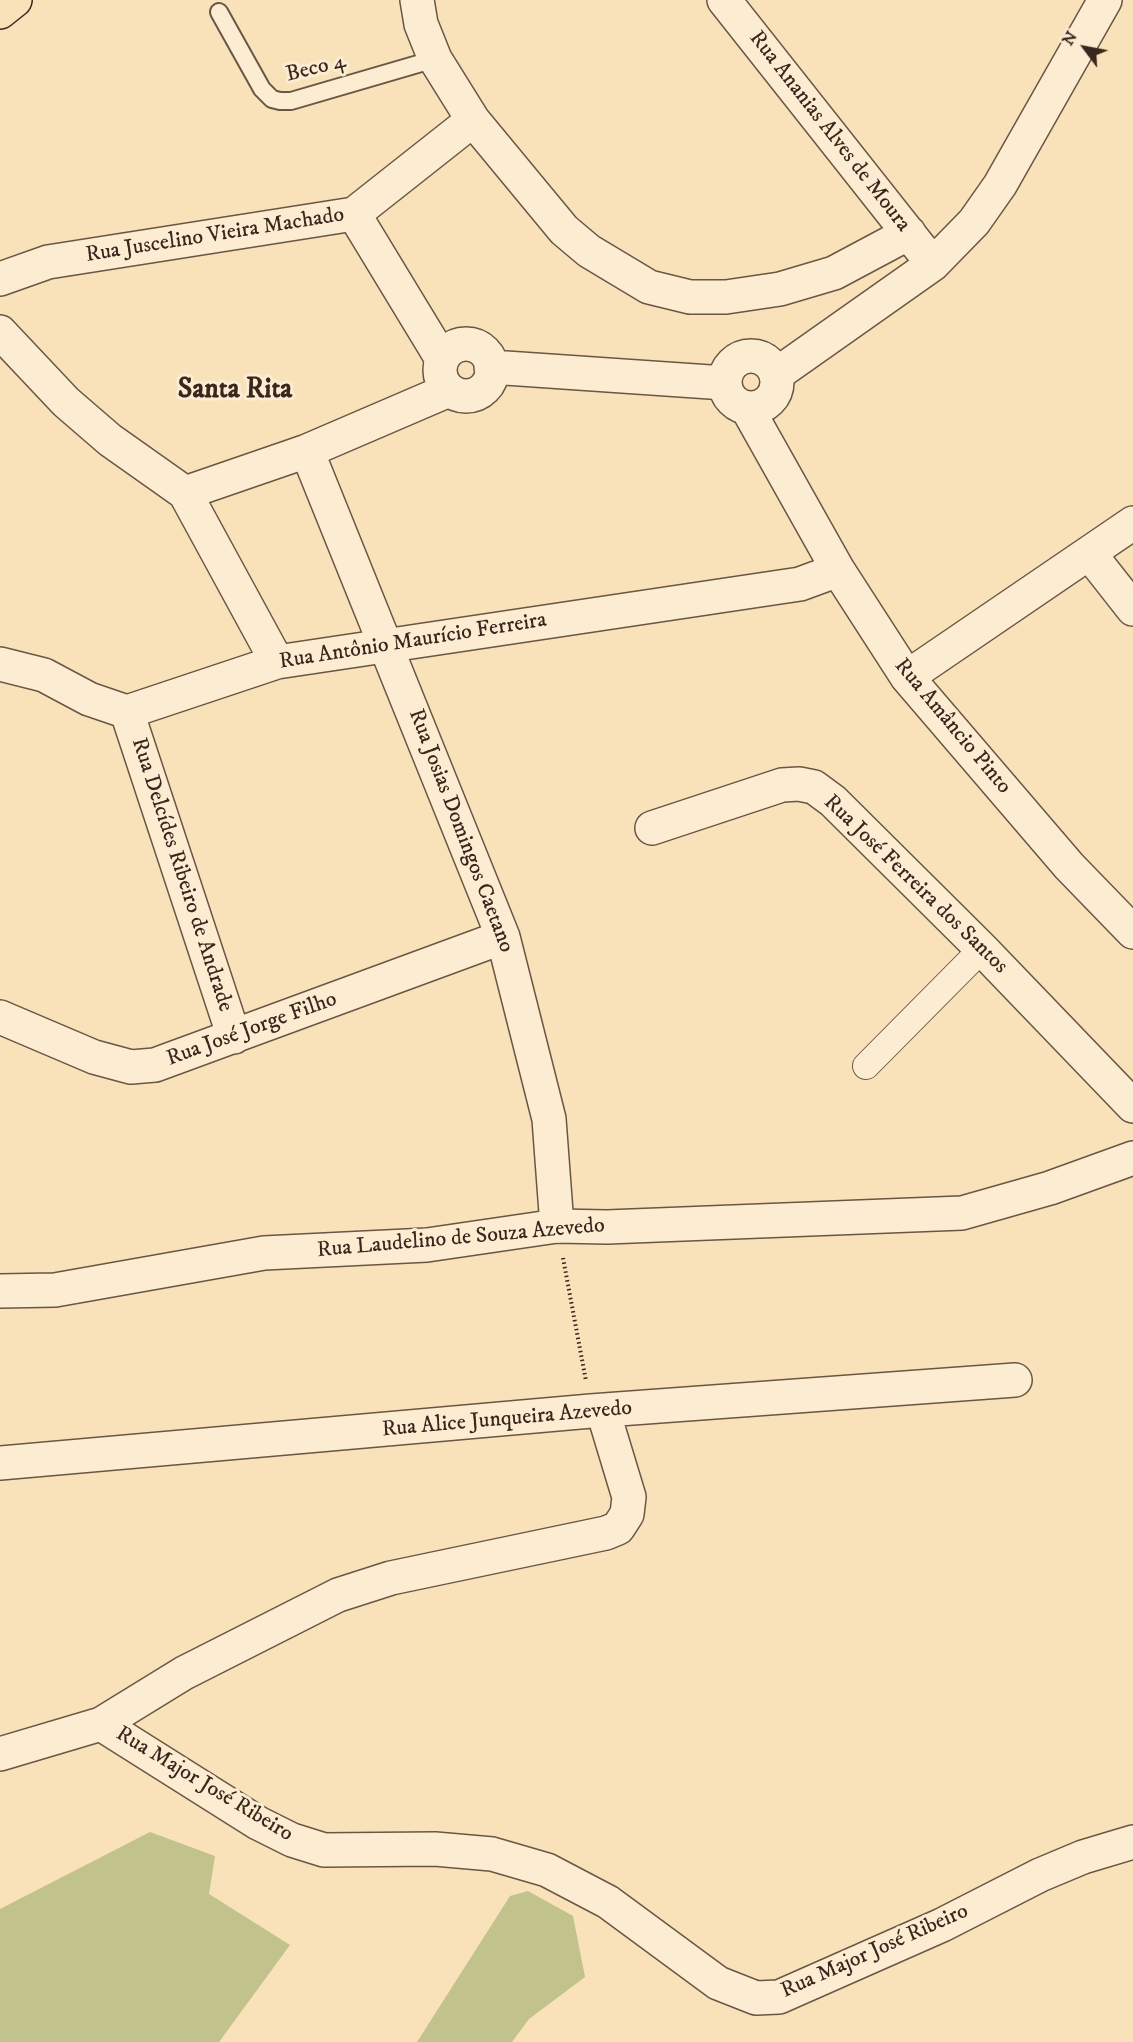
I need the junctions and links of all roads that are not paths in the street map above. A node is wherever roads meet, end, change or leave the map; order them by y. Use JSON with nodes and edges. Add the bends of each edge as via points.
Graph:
{"nodes":[{"id":1,"x":15,"y":0,"type":"edge"},
{"id":2,"x":417,"y":0,"type":"edge"},
{"id":3,"x":724,"y":0,"type":"edge"},
{"id":4,"x":1105,"y":0,"type":"edge"},
{"id":5,"x":0,"y":12,"type":"edge"},
{"id":6,"x":219,"y":12,"type":"dead end"},
{"id":7,"x":435,"y":59,"type":"junction"},
{"id":8,"x":473,"y":120,"type":"junction"},
{"id":9,"x":354,"y":214,"type":"junction"},
{"id":10,"x":909,"y":233,"type":"junction"},
{"id":11,"x":933,"y":264,"type":"junction"},
{"id":12,"x":0,"y":279,"type":"edge"},
{"id":13,"x":0,"y":332,"type":"edge"},
{"id":14,"x":442,"y":359,"type":"junction"},
{"id":15,"x":491,"y":367,"type":"junction"},
{"id":16,"x":777,"y":374,"type":"junction"},
{"id":17,"x":725,"y":383,"type":"junction"},
{"id":18,"x":449,"y":390,"type":"junction"},
{"id":19,"x":747,"y":408,"type":"junction"},
{"id":20,"x":307,"y":451,"type":"junction"},
{"id":21,"x":185,"y":493,"type":"junction"},
{"id":22,"x":1133,"y":523,"type":"edge"},
{"id":23,"x":1089,"y":553,"type":"junction"},
{"id":24,"x":838,"y":570,"type":"junction"},
{"id":25,"x":1133,"y":609,"type":"edge"},
{"id":26,"x":386,"y":644,"type":"junction"},
{"id":27,"x":276,"y":662,"type":"junction"},
{"id":28,"x":0,"y":664,"type":"edge"},
{"id":29,"x":907,"y":677,"type":"junction"},
{"id":30,"x":128,"y":712,"type":"junction"},
{"id":31,"x":652,"y":828,"type":"dead end"},
{"id":32,"x":1133,"y":932,"type":"edge"},
{"id":33,"x":503,"y":936,"type":"junction"},
{"id":34,"x":982,"y":949,"type":"junction"},
{"id":35,"x":0,"y":1017,"type":"edge"},
{"id":36,"x":234,"y":1037,"type":"junction"},
{"id":37,"x":866,"y":1066,"type":"dead end"},
{"id":38,"x":1133,"y":1106,"type":"edge"},
{"id":39,"x":1133,"y":1158,"type":"edge"},
{"id":40,"x":557,"y":1226,"type":"junction"},
{"id":41,"x":0,"y":1291,"type":"edge"},
{"id":42,"x":1015,"y":1380,"type":"dead end"},
{"id":43,"x":597,"y":1411,"type":"junction"},
{"id":44,"x":0,"y":1463,"type":"edge"},
{"id":45,"x":101,"y":1724,"type":"junction"},
{"id":46,"x":0,"y":1754,"type":"edge"},
{"id":47,"x":1133,"y":1842,"type":"edge"}],
"edges":[{"from":1,"to":5,"type":"highway"},
{"from":2,"to":7,"type":"street","via":[[421,24]]},
{"from":3,"to":10,"type":"street","name":"Rua Ananias Alves de Moura"},
{"from":4,"to":11,"type":"street","via":[[1000,185],[974,222]]},
{"from":6,"to":7,"type":"lane","name":"Beco 4","via":[[262,89],[280,101]]},
{"from":7,"to":8,"type":"street"},
{"from":8,"to":9,"type":"street","name":"Rua Juscelino Vieira Machado"},
{"from":8,"to":10,"type":"street","via":[[564,230],[589,251],[649,287],[690,297],[726,297],[780,289],[834,273]]},
{"from":9,"to":12,"type":"street","name":"Rua Juscelino Vieira Machado","via":[[48,262]]},
{"from":9,"to":14,"type":"street"},
{"from":10,"to":11,"type":"street","name":"Rua Ananias Alves de Moura"},
{"from":11,"to":16,"type":"street"},
{"from":13,"to":21,"type":"street","via":[[66,402],[110,440]]},
{"from":14,"to":15,"type":"street","via":[[453,347],[469,344],[484,351]]},
{"from":14,"to":18,"type":"street","via":[[441,376]]},
{"from":15,"to":17,"type":"street"},
{"from":15,"to":18,"type":"street","via":[[488,384],[482,390],[466,396]]},
{"from":16,"to":17,"type":"street","via":[[767,360],[743,357],[730,367]]},
{"from":16,"to":19,"type":"street","via":[[776,392],[771,399],[764,405]]},
{"from":17,"to":19,"type":"street","via":[[732,400]]},
{"from":18,"to":20,"type":"street"},
{"from":19,"to":24,"type":"street","name":"Rua Amâncio Pinto"},
{"from":20,"to":21,"type":"street"},
{"from":20,"to":26,"type":"street","name":"Rua Josias Domingos Caetano"},
{"from":21,"to":27,"type":"street"},
{"from":22,"to":23,"type":"street"},
{"from":23,"to":25,"type":"street"},
{"from":23,"to":29,"type":"street"},
{"from":24,"to":26,"type":"street","name":"Rua Antônio Maurício Ferreira","via":[[800,584]]},
{"from":24,"to":29,"type":"street","name":"Rua Amâncio Pinto"},
{"from":26,"to":27,"type":"street","name":"Rua Antônio Maurício Ferreira"},
{"from":26,"to":33,"type":"street","name":"Rua Josias Domingos Caetano"},
{"from":27,"to":30,"type":"street","name":"Rua Antônio Maurício Ferreira"},
{"from":28,"to":30,"type":"street","via":[[44,675],[89,699]]},
{"from":29,"to":32,"type":"street","name":"Rua Amâncio Pinto","via":[[1069,866]]},
{"from":30,"to":36,"type":"street","name":"Rua Delcídes Ribeiro de Andrade"},
{"from":31,"to":34,"type":"street","name":"Rua José Ferreira dos Santos","via":[[782,785],[814,787],[833,801]]},
{"from":33,"to":36,"type":"street","name":"Rua José Jorge Filho"},
{"from":33,"to":40,"type":"street","name":"Rua Josias Domingos Caetano","via":[[549,1119]]},
{"from":34,"to":37,"type":"street"},
{"from":34,"to":38,"type":"street","name":"Rua José Ferreira dos Santos"},
{"from":35,"to":36,"type":"street","name":"Rua José Jorge Filho","via":[[94,1057],[131,1067],[155,1065]]},
{"from":39,"to":40,"type":"street","name":"Rua Laudelino de Souza Azevedo","via":[[1050,1188],[962,1213]]},
{"from":40,"to":41,"type":"street","name":"Rua Laudelino de Souza Azevedo","via":[[427,1245],[264,1253],[55,1290]]},
{"from":42,"to":43,"type":"street","name":"Rua Alice Junqueira Azevedo"},
{"from":43,"to":44,"type":"street","name":"Rua Alice Junqueira Azevedo"},
{"from":43,"to":45,"type":"street","via":[[629,1506],[618,1528],[391,1578],[338,1595],[184,1673]]},
{"from":45,"to":46,"type":"street"},
{"from":45,"to":47,"type":"street","name":"Rua Major José Ribeiro","via":[[258,1823],[292,1840],[324,1850],[435,1849],[492,1854],[547,1870],[608,1902],[718,1983],[756,1998],[779,1997],[942,1925],[1040,1875]]}]}
